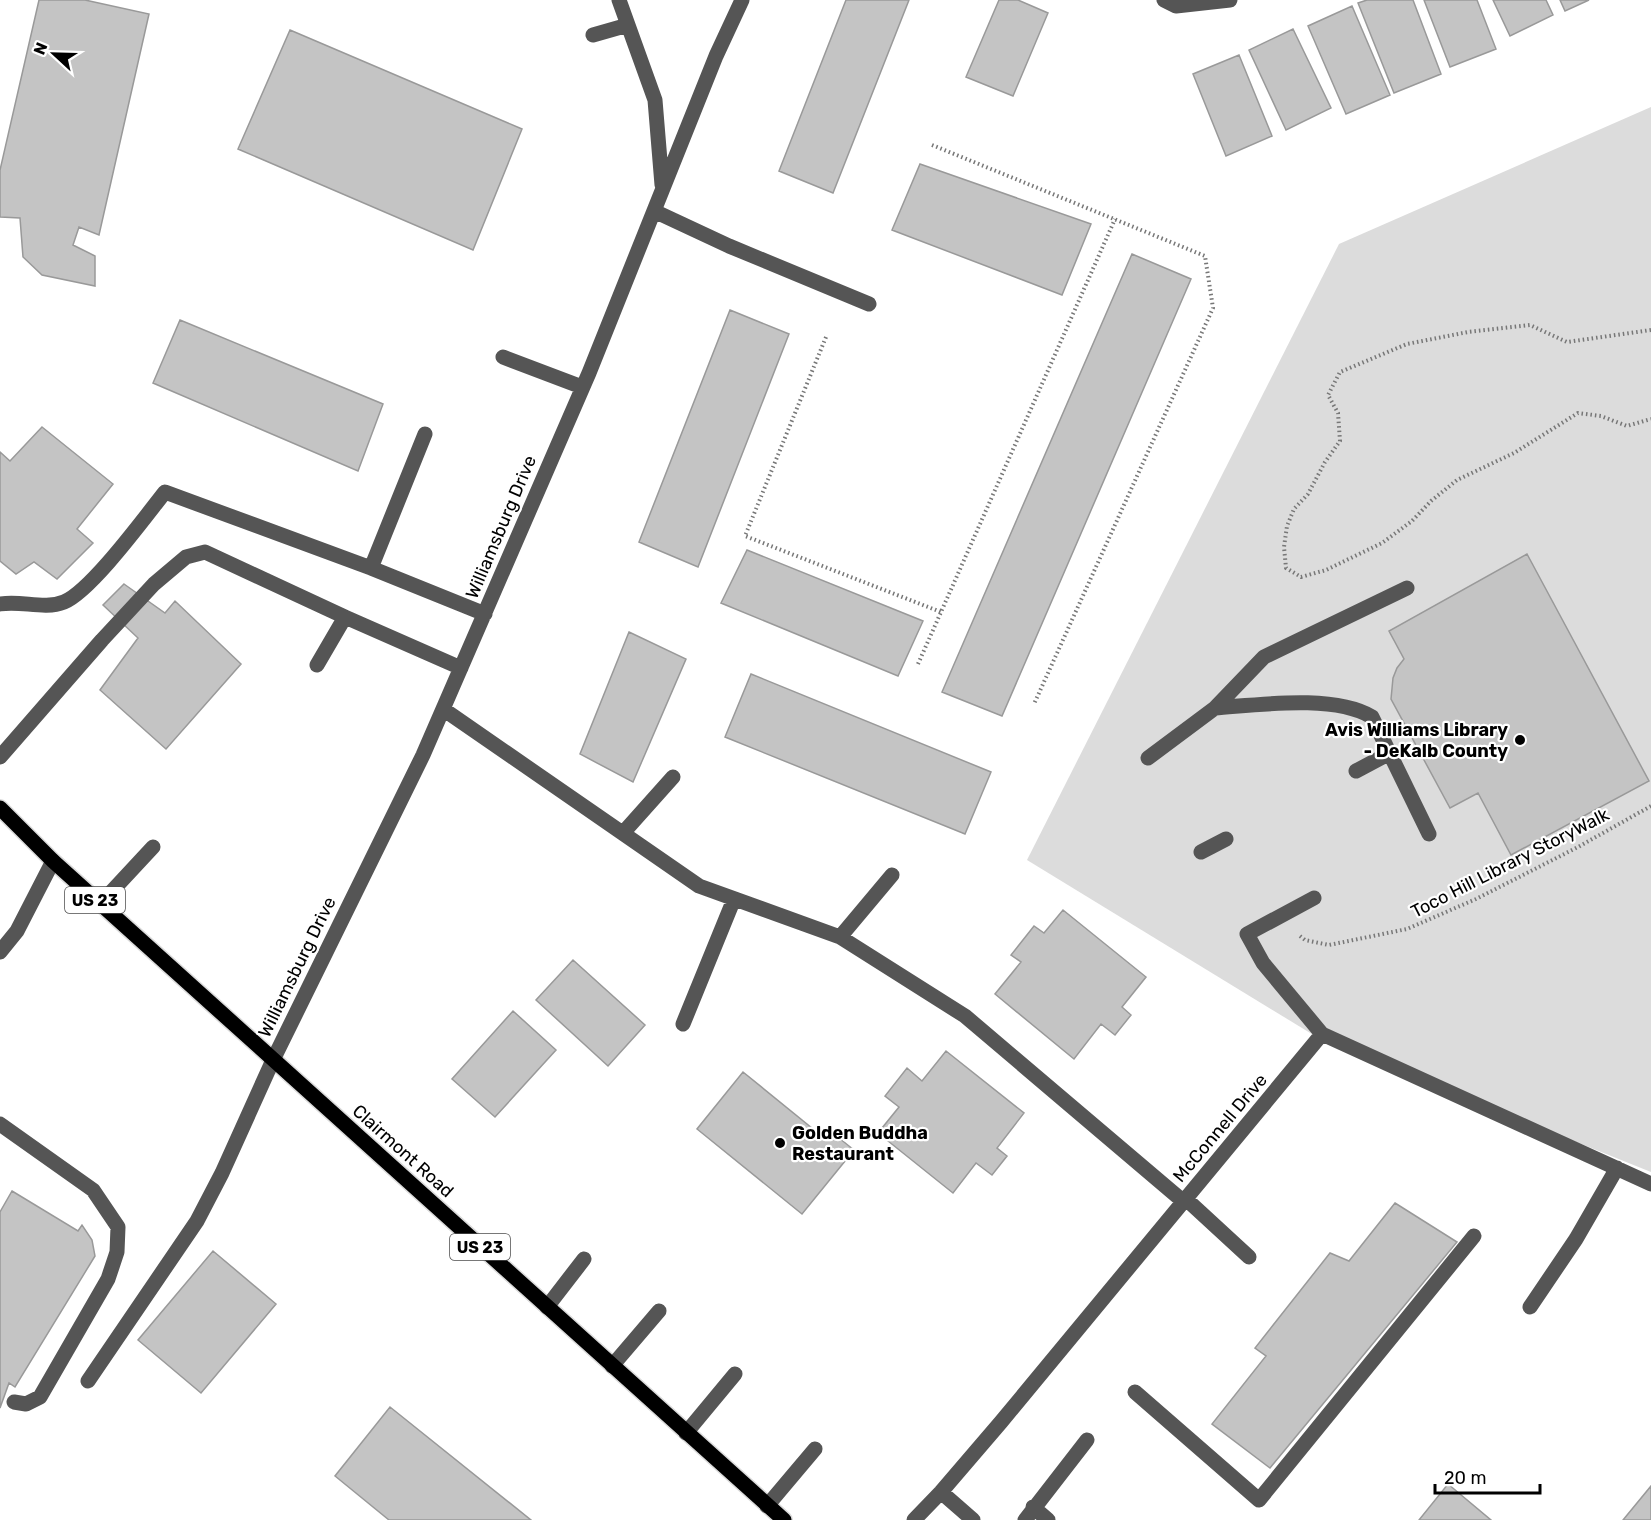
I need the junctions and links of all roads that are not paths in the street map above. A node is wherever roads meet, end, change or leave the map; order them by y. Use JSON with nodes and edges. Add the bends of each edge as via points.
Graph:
{"nodes":[{"id":1,"x":620,"y":0,"type":"edge"},
{"id":2,"x":741,"y":0,"type":"edge"},
{"id":3,"x":1164,"y":0,"type":"edge"},
{"id":4,"x":1230,"y":0,"type":"edge"},
{"id":5,"x":628,"y":25,"type":"junction"},
{"id":6,"x":592,"y":35,"type":"dead end"},
{"id":7,"x":662,"y":189,"type":"junction"},
{"id":8,"x":654,"y":211,"type":"junction"},
{"id":9,"x":869,"y":304,"type":"dead end"},
{"id":10,"x":503,"y":357,"type":"dead end"},
{"id":11,"x":582,"y":387,"type":"junction"},
{"id":12,"x":425,"y":434,"type":"dead end"},
{"id":13,"x":371,"y":568,"type":"junction"},
{"id":14,"x":1407,"y":588,"type":"dead end"},
{"id":15,"x":0,"y":604,"type":"edge"},
{"id":16,"x":484,"y":614,"type":"junction"},
{"id":17,"x":345,"y":617,"type":"junction"},
{"id":18,"x":317,"y":665,"type":"dead end"},
{"id":19,"x":460,"y":668,"type":"junction"},
{"id":20,"x":1215,"y":708,"type":"junction"},
{"id":21,"x":443,"y":709,"type":"junction"},
{"id":22,"x":1390,"y":753,"type":"junction"},
{"id":23,"x":0,"y":758,"type":"edge"},
{"id":24,"x":1148,"y":758,"type":"dead end"},
{"id":25,"x":1356,"y":771,"type":"dead end"},
{"id":26,"x":673,"y":777,"type":"dead end"},
{"id":27,"x":0,"y":808,"type":"edge"},
{"id":28,"x":623,"y":833,"type":"junction"},
{"id":29,"x":1429,"y":834,"type":"dead end"},
{"id":30,"x":1226,"y":839,"type":"dead end"},
{"id":31,"x":153,"y":847,"type":"dead end"},
{"id":32,"x":1201,"y":852,"type":"dead end"},
{"id":33,"x":53,"y":861,"type":"junction"},
{"id":34,"x":892,"y":875,"type":"dead end"},
{"id":35,"x":1314,"y":898,"type":"dead end"},
{"id":36,"x":734,"y":899,"type":"junction"},
{"id":37,"x":100,"y":904,"type":"junction"},
{"id":38,"x":840,"y":937,"type":"junction"},
{"id":39,"x":0,"y":952,"type":"edge"},
{"id":40,"x":683,"y":1024,"type":"dead end"},
{"id":41,"x":1322,"y":1034,"type":"junction"},
{"id":42,"x":273,"y":1060,"type":"junction"},
{"id":43,"x":0,"y":1125,"type":"edge"},
{"id":44,"x":1617,"y":1168,"type":"junction"},
{"id":45,"x":1651,"y":1184,"type":"edge"},
{"id":46,"x":1185,"y":1200,"type":"junction"},
{"id":47,"x":1474,"y":1236,"type":"dead end"},
{"id":48,"x":1249,"y":1257,"type":"dead end"},
{"id":49,"x":584,"y":1259,"type":"dead end"},
{"id":50,"x":546,"y":1307,"type":"junction"},
{"id":51,"x":1530,"y":1307,"type":"dead end"},
{"id":52,"x":659,"y":1311,"type":"dead end"},
{"id":53,"x":612,"y":1366,"type":"junction"},
{"id":54,"x":735,"y":1374,"type":"dead end"},
{"id":55,"x":88,"y":1381,"type":"dead end"},
{"id":56,"x":1135,"y":1392,"type":"dead end"},
{"id":57,"x":14,"y":1402,"type":"dead end"},
{"id":58,"x":687,"y":1433,"type":"junction"},
{"id":59,"x":1087,"y":1440,"type":"dead end"},
{"id":60,"x":815,"y":1449,"type":"dead end"},
{"id":61,"x":941,"y":1492,"type":"junction"},
{"id":62,"x":767,"y":1506,"type":"junction"},
{"id":63,"x":1029,"y":1514,"type":"edge"},
{"id":64,"x":784,"y":1520,"type":"edge"},
{"id":65,"x":914,"y":1520,"type":"edge"},
{"id":66,"x":973,"y":1520,"type":"edge"},
{"id":67,"x":1048,"y":1520,"type":"edge"}],
"edges":[{"from":1,"to":5,"type":"street"},
{"from":2,"to":7,"type":"street","name":"Williamsburg Drive"},
{"from":3,"to":4,"type":"street","via":[[1176,6]]},
{"from":5,"to":6,"type":"street"},
{"from":5,"to":7,"type":"street","via":[[655,100]]},
{"from":7,"to":8,"type":"street","name":"Williamsburg Drive"},
{"from":8,"to":9,"type":"street"},
{"from":8,"to":11,"type":"street","name":"Williamsburg Drive"},
{"from":10,"to":11,"type":"street"},
{"from":11,"to":16,"type":"street","name":"Williamsburg Drive"},
{"from":12,"to":13,"type":"street"},
{"from":13,"to":15,"type":"street","via":[[165,492],[86,587],[64,602],[39,606]]},
{"from":13,"to":16,"type":"street"},
{"from":14,"to":20,"type":"street","via":[[1264,657]]},
{"from":16,"to":19,"type":"street","name":"Williamsburg Drive"},
{"from":17,"to":18,"type":"street"},
{"from":17,"to":19,"type":"street"},
{"from":17,"to":23,"type":"street","via":[[205,552],[186,557],[154,584],[102,640]]},
{"from":19,"to":21,"type":"street","name":"Williamsburg Drive"},
{"from":20,"to":22,"type":"street","via":[[1303,702],[1361,710],[1372,717]]},
{"from":20,"to":24,"type":"street"},
{"from":21,"to":28,"type":"street"},
{"from":21,"to":42,"type":"street","name":"Williamsburg Drive"},
{"from":22,"to":25,"type":"street"},
{"from":22,"to":29,"type":"street"},
{"from":26,"to":28,"type":"street"},
{"from":27,"to":33,"type":"main road","name":"Clairmont Road","number":"US 23"},
{"from":28,"to":36,"type":"street","via":[[699,886]]},
{"from":30,"to":32,"type":"street"},
{"from":31,"to":37,"type":"street"},
{"from":33,"to":37,"type":"main road","name":"Clairmont Road","number":"US 23"},
{"from":33,"to":39,"type":"street","via":[[17,931]]},
{"from":34,"to":38,"type":"street"},
{"from":35,"to":41,"type":"street","via":[[1247,934],[1263,963]]},
{"from":36,"to":38,"type":"street"},
{"from":36,"to":40,"type":"street"},
{"from":37,"to":42,"type":"main road","name":"Clairmont Road","number":"US 23"},
{"from":38,"to":46,"type":"street","via":[[965,1016]]},
{"from":41,"to":44,"type":"street"},
{"from":41,"to":46,"type":"street","name":"McConnell Drive"},
{"from":42,"to":50,"type":"main road","name":"Clairmont Road","number":"US 23"},
{"from":42,"to":55,"type":"street","name":"Williamsburg Drive","via":[[196,1221]]},
{"from":43,"to":57,"type":"street","via":[[93,1190],[118,1227],[117,1252],[108,1279],[40,1397],[26,1404]]},
{"from":44,"to":45,"type":"street"},
{"from":44,"to":51,"type":"street"},
{"from":46,"to":48,"type":"street"},
{"from":46,"to":61,"type":"street","name":"McConnell Drive"},
{"from":47,"to":56,"type":"street","via":[[1259,1500]]},
{"from":49,"to":50,"type":"street"},
{"from":50,"to":53,"type":"main road","name":"Clairmont Road","number":"US 23"},
{"from":52,"to":53,"type":"street"},
{"from":53,"to":58,"type":"main road","name":"Clairmont Road","number":"US 23"},
{"from":54,"to":58,"type":"street"},
{"from":58,"to":62,"type":"main road","name":"Clairmont Road","number":"US 23"},
{"from":59,"to":63,"type":"street"},
{"from":60,"to":62,"type":"street"},
{"from":61,"to":65,"type":"street","name":"McConnell Drive"},
{"from":61,"to":66,"type":"street"},
{"from":62,"to":64,"type":"main road","name":"Clairmont Road","number":"US 23"},
{"from":63,"to":67,"type":"street"}]}
